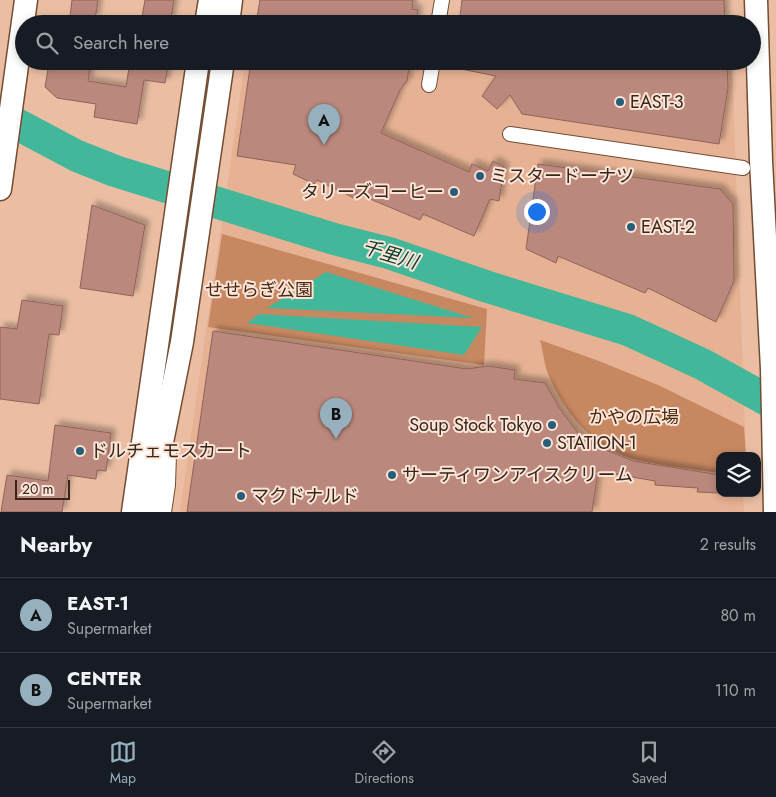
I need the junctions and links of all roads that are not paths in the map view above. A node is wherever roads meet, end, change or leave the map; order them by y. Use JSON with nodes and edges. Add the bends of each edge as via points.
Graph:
{"nodes":[{"id":1,"x":26,"y":0,"type":"edge"},
{"id":2,"x":210,"y":0,"type":"edge"},
{"id":3,"x":231,"y":0,"type":"edge"},
{"id":4,"x":442,"y":0,"type":"edge"},
{"id":5,"x":756,"y":0,"type":"edge"},
{"id":6,"x":24,"y":15,"type":"edge"},
{"id":7,"x":208,"y":15,"type":"edge"},
{"id":8,"x":229,"y":15,"type":"edge"},
{"id":9,"x":440,"y":15,"type":"edge"},
{"id":10,"x":757,"y":15,"type":"edge"},
{"id":11,"x":17,"y":70,"type":"edge"},
{"id":12,"x":197,"y":70,"type":"edge"},
{"id":13,"x":222,"y":70,"type":"edge"},
{"id":14,"x":432,"y":70,"type":"edge"},
{"id":15,"x":760,"y":70,"type":"edge"},
{"id":16,"x":429,"y":85,"type":"dead end"},
{"id":17,"x":510,"y":134,"type":"dead end"},
{"id":18,"x":743,"y":168,"type":"dead end"},
{"id":19,"x":0,"y":184,"type":"edge"},
{"id":20,"x":771,"y":263,"type":"edge"},
{"id":21,"x":167,"y":424,"type":"junction"},
{"id":22,"x":133,"y":512,"type":"edge"},
{"id":23,"x":150,"y":512,"type":"edge"},
{"id":24,"x":162,"y":512,"type":"edge"},
{"id":25,"x":776,"y":512,"type":"edge"}],
"edges":[{"from":1,"to":6,"type":"street"},
{"from":2,"to":7,"type":"street"},
{"from":3,"to":8,"type":"street"},
{"from":4,"to":9,"type":"street"},
{"from":5,"to":10,"type":"street"},
{"from":11,"to":19,"type":"street"},
{"from":12,"to":22,"type":"street"},
{"from":13,"to":21,"type":"street"},
{"from":14,"to":16,"type":"street"},
{"from":15,"to":20,"type":"street"},
{"from":17,"to":18,"type":"street"},
{"from":20,"to":25,"type":"street"},
{"from":21,"to":23,"type":"street"},
{"from":21,"to":24,"type":"street"}]}
